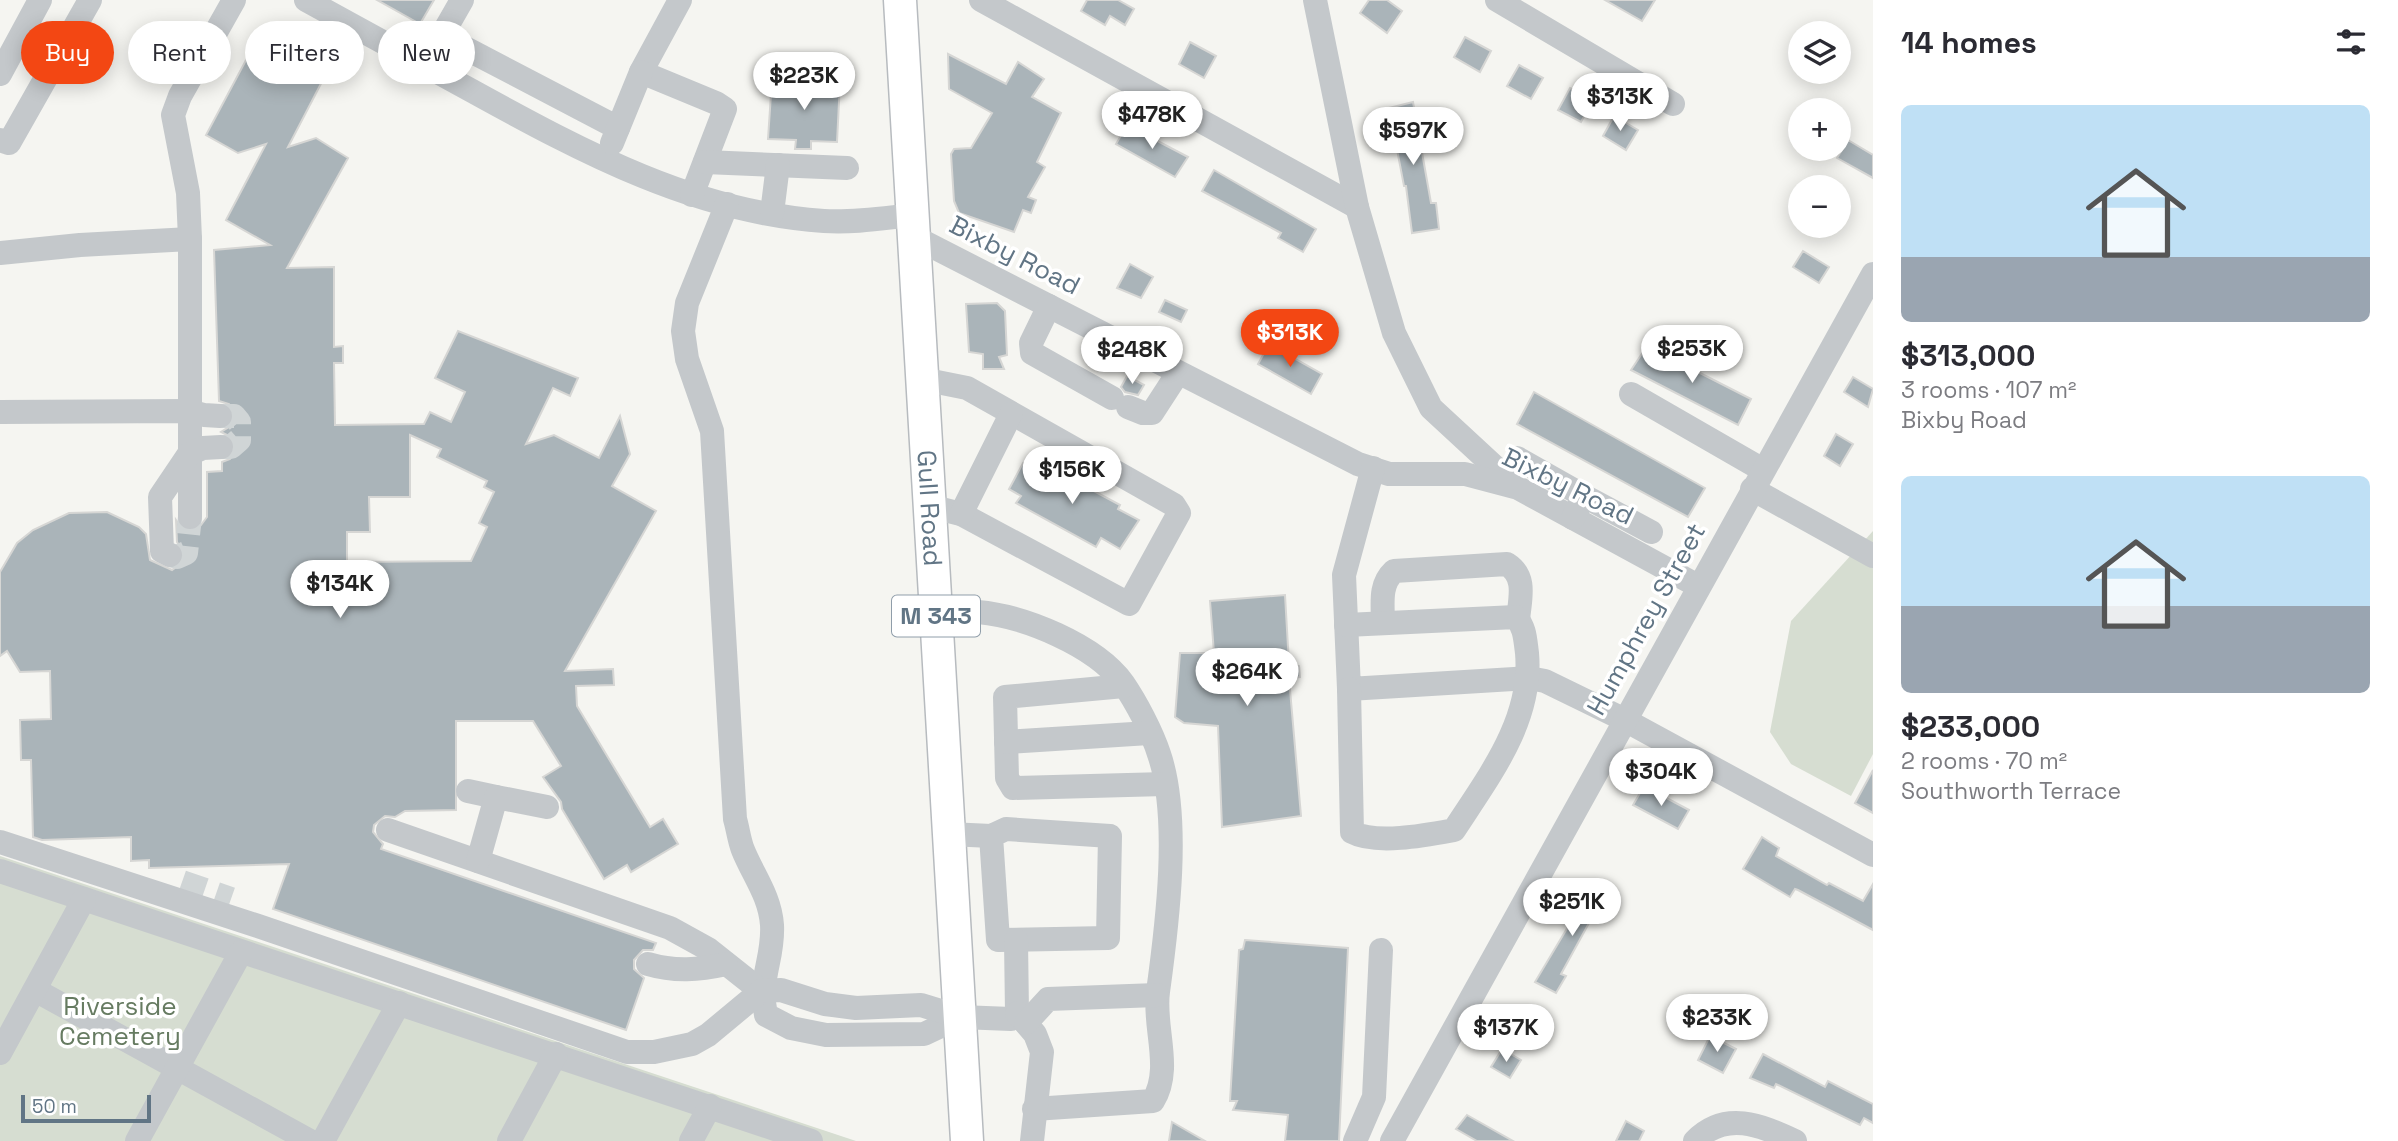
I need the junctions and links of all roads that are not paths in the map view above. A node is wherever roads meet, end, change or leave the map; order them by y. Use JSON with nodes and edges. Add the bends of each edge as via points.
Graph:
{"nodes":[{"id":1,"x":40,"y":0,"type":"edge"},
{"id":2,"x":90,"y":0,"type":"edge"},
{"id":3,"x":234,"y":0,"type":"edge"},
{"id":4,"x":306,"y":0,"type":"edge"},
{"id":5,"x":462,"y":0,"type":"edge"},
{"id":6,"x":680,"y":0,"type":"edge"},
{"id":7,"x":900,"y":0,"type":"edge"},
{"id":8,"x":981,"y":0,"type":"edge"},
{"id":9,"x":1315,"y":0,"type":"edge"},
{"id":10,"x":1497,"y":0,"type":"edge"},
{"id":11,"x":450,"y":21,"type":"edge"},
{"id":12,"x":378,"y":39,"type":"edge"},
{"id":13,"x":475,"y":54,"type":"edge"},
{"id":14,"x":641,"y":72,"type":"junction"},
{"id":15,"x":0,"y":75,"type":"edge"},
{"id":16,"x":460,"y":84,"type":"edge"},
{"id":17,"x":532,"y":84,"type":"junction"},
{"id":18,"x":1673,"y":104,"type":"dead end"},
{"id":19,"x":515,"y":115,"type":"junction"},
{"id":20,"x":618,"y":128,"type":"junction"},
{"id":21,"x":0,"y":139,"type":"edge"},
{"id":22,"x":605,"y":160,"type":"junction"},
{"id":23,"x":705,"y":162,"type":"junction"},
{"id":24,"x":778,"y":165,"type":"junction"},
{"id":25,"x":847,"y":168,"type":"dead end"},
{"id":26,"x":692,"y":195,"type":"junction"},
{"id":27,"x":727,"y":204,"type":"junction"},
{"id":28,"x":1357,"y":207,"type":"junction"},
{"id":29,"x":772,"y":213,"type":"junction"},
{"id":30,"x":914,"y":226,"type":"junction"},
{"id":31,"x":190,"y":239,"type":"junction"},
{"id":32,"x":0,"y":253,"type":"edge"},
{"id":33,"x":1873,"y":274,"type":"edge"},
{"id":34,"x":1049,"y":306,"type":"junction"},
{"id":35,"x":1178,"y":373,"type":"junction"},
{"id":36,"x":922,"y":379,"type":"junction"},
{"id":37,"x":1631,"y":394,"type":"dead end"},
{"id":38,"x":189,"y":411,"type":"junction"},
{"id":39,"x":0,"y":412,"type":"edge"},
{"id":40,"x":1011,"y":414,"type":"junction"},
{"id":41,"x":220,"y":416,"type":"tunnel mouth"},
{"id":42,"x":221,"y":447,"type":"tunnel mouth"},
{"id":43,"x":189,"y":454,"type":"junction"},
{"id":44,"x":1517,"y":458,"type":"dead end"},
{"id":45,"x":1373,"y":468,"type":"junction"},
{"id":46,"x":1757,"y":479,"type":"junction"},
{"id":47,"x":1518,"y":488,"type":"junction"},
{"id":48,"x":1584,"y":496,"type":"junction"},
{"id":49,"x":929,"y":506,"type":"junction"},
{"id":50,"x":961,"y":514,"type":"junction"},
{"id":51,"x":190,"y":517,"type":"tunnel mouth"},
{"id":52,"x":1573,"y":518,"type":"junction"},
{"id":53,"x":1651,"y":532,"type":"dead end"},
{"id":54,"x":170,"y":555,"type":"dead end"},
{"id":55,"x":1873,"y":556,"type":"edge"},
{"id":56,"x":1698,"y":586,"type":"junction"},
{"id":57,"x":935,"y":614,"type":"junction"},
{"id":58,"x":1518,"y":620,"type":"junction"},
{"id":59,"x":1383,"y":623,"type":"junction"},
{"id":60,"x":1346,"y":625,"type":"junction"},
{"id":61,"x":1529,"y":678,"type":"junction"},
{"id":62,"x":1124,"y":686,"type":"junction"},
{"id":63,"x":1349,"y":689,"type":"junction"},
{"id":64,"x":1623,"y":719,"type":"junction"},
{"id":65,"x":1149,"y":733,"type":"junction"},
{"id":66,"x":1006,"y":742,"type":"junction"},
{"id":67,"x":1165,"y":784,"type":"junction"},
{"id":68,"x":468,"y":791,"type":"dead end"},
{"id":69,"x":496,"y":797,"type":"junction"},
{"id":70,"x":547,"y":807,"type":"dead end"},
{"id":71,"x":388,"y":830,"type":"dead end"},
{"id":72,"x":949,"y":834,"type":"junction"},
{"id":73,"x":992,"y":836,"type":"junction"},
{"id":74,"x":0,"y":842,"type":"edge"},
{"id":75,"x":1873,"y":855,"type":"edge"},
{"id":76,"x":478,"y":861,"type":"junction"},
{"id":77,"x":0,"y":871,"type":"edge"},
{"id":78,"x":182,"y":883,"type":"tunnel mouth"},
{"id":79,"x":158,"y":893,"type":"junction"},
{"id":80,"x":231,"y":899,"type":"tunnel mouth"},
{"id":81,"x":84,"y":900,"type":"junction"},
{"id":82,"x":244,"y":921,"type":"junction"},
{"id":83,"x":1016,"y":940,"type":"junction"},
{"id":84,"x":1381,"y":950,"type":"dead end"},
{"id":85,"x":241,"y":952,"type":"junction"},
{"id":86,"x":648,"y":964,"type":"dead end"},
{"id":87,"x":726,"y":964,"type":"junction"},
{"id":88,"x":35,"y":990,"type":"junction"},
{"id":89,"x":761,"y":991,"type":"junction"},
{"id":90,"x":1157,"y":995,"type":"junction"},
{"id":91,"x":399,"y":1003,"type":"junction"},
{"id":92,"x":960,"y":1017,"type":"junction"},
{"id":93,"x":1021,"y":1018,"type":"junction"},
{"id":94,"x":0,"y":1054,"type":"edge"},
{"id":95,"x":556,"y":1054,"type":"junction"},
{"id":96,"x":177,"y":1068,"type":"junction"},
{"id":97,"x":710,"y":1106,"type":"junction"},
{"id":98,"x":1034,"y":1109,"type":"junction"},
{"id":99,"x":137,"y":1141,"type":"edge"},
{"id":100,"x":310,"y":1141,"type":"edge"},
{"id":101,"x":323,"y":1141,"type":"edge"},
{"id":102,"x":509,"y":1141,"type":"edge"},
{"id":103,"x":691,"y":1141,"type":"edge"},
{"id":104,"x":811,"y":1141,"type":"edge"},
{"id":105,"x":967,"y":1141,"type":"edge"},
{"id":106,"x":1032,"y":1141,"type":"edge"},
{"id":107,"x":1355,"y":1141,"type":"edge"},
{"id":108,"x":1392,"y":1141,"type":"edge"},
{"id":109,"x":1695,"y":1141,"type":"edge"},
{"id":110,"x":1796,"y":1141,"type":"edge"}],
"edges":[{"from":1,"to":15,"type":"street"},
{"from":2,"to":21,"type":"street","via":[[9,143]]},
{"from":3,"to":31,"type":"street","via":[[173,115],[188,193]]},
{"from":4,"to":12,"type":"street"},
{"from":5,"to":11,"type":"street"},
{"from":6,"to":14,"type":"street"},
{"from":7,"to":30,"type":"main road","name":"Gull Road","number":"M 343"},
{"from":8,"to":28,"type":"street"},
{"from":9,"to":28,"type":"street"},
{"from":10,"to":18,"type":"street"},
{"from":13,"to":17,"type":"street"},
{"from":14,"to":20,"type":"street"},
{"from":14,"to":23,"type":"street","via":[[725,109]]},
{"from":16,"to":19,"type":"street"},
{"from":17,"to":19,"type":"street"},
{"from":17,"to":20,"type":"street"},
{"from":19,"to":22,"type":"street"},
{"from":20,"to":22,"type":"street"},
{"from":22,"to":26,"type":"street"},
{"from":23,"to":24,"type":"street"},
{"from":23,"to":26,"type":"street"},
{"from":24,"to":25,"type":"street"},
{"from":24,"to":29,"type":"street"},
{"from":26,"to":27,"type":"street"},
{"from":27,"to":29,"type":"street"},
{"from":27,"to":89,"type":"street","via":[[687,303],[683,331],[687,359],[712,431],[735,818],[743,849],[769,904],[772,925]]},
{"from":28,"to":47,"type":"street","via":[[1394,333],[1431,408]]},
{"from":29,"to":30,"type":"street"},
{"from":30,"to":34,"type":"street","name":"Bixby Road"},
{"from":30,"to":36,"type":"main road","name":"Gull Road","number":"M 343"},
{"from":31,"to":32,"type":"street"},
{"from":31,"to":38,"type":"street"},
{"from":33,"to":46,"type":"street","name":"Humphrey Street"},
{"from":34,"to":35,"type":"street","name":"Bixby Road"},
{"from":34,"to":35,"type":"street","via":[[1031,343],[1032,354],[1120,403],[1152,413]]},
{"from":35,"to":45,"type":"street","name":"Bixby Road"},
{"from":36,"to":40,"type":"street","via":[[967,388]]},
{"from":36,"to":49,"type":"main road","name":"Gull Road","number":"M 343"},
{"from":37,"to":46,"type":"street"},
{"from":38,"to":39,"type":"street"},
{"from":38,"to":41,"type":"street"},
{"from":38,"to":43,"type":"street"},
{"from":40,"to":50,"type":"street"},
{"from":40,"to":50,"type":"street","via":[[1174,505],[1179,513],[1129,604]]},
{"from":42,"to":43,"type":"street"},
{"from":43,"to":51,"type":"street"},
{"from":43,"to":54,"type":"street","via":[[160,497],[162,551]]},
{"from":44,"to":48,"type":"street"},
{"from":45,"to":47,"type":"street","name":"Bixby Road","via":[[1404,475],[1465,474]]},
{"from":45,"to":60,"type":"street","via":[[1344,575]]},
{"from":46,"to":55,"type":"street"},
{"from":46,"to":56,"type":"street","name":"Humphrey Street"},
{"from":47,"to":52,"type":"street","name":"Bixby Road"},
{"from":48,"to":52,"type":"street"},
{"from":48,"to":53,"type":"street"},
{"from":49,"to":50,"type":"street"},
{"from":49,"to":57,"type":"main road","name":"Gull Road","number":"M 343"},
{"from":52,"to":56,"type":"street","name":"Bixby Road"},
{"from":56,"to":64,"type":"street","name":"Humphrey Street"},
{"from":57,"to":62,"type":"street","via":[[978,612],[1039,626],[1089,652]]},
{"from":57,"to":72,"type":"main road","name":"Gull Road","number":"M 343"},
{"from":58,"to":59,"type":"street"},
{"from":58,"to":59,"type":"street","via":[[1521,580],[1507,564],[1394,571],[1383,588]]},
{"from":58,"to":61,"type":"street","via":[[1524,628]]},
{"from":59,"to":60,"type":"street"},
{"from":60,"to":63,"type":"street"},
{"from":61,"to":63,"type":"street"},
{"from":61,"to":63,"type":"street","via":[[1518,723],[1454,830],[1416,836],[1362,838],[1352,832]]},
{"from":61,"to":64,"type":"street","via":[[1545,681]]},
{"from":62,"to":65,"type":"street"},
{"from":62,"to":66,"type":"street","via":[[1005,697]]},
{"from":64,"to":75,"type":"street"},
{"from":64,"to":108,"type":"street","name":"Humphrey Street"},
{"from":65,"to":66,"type":"street"},
{"from":65,"to":67,"type":"street"},
{"from":66,"to":67,"type":"street","via":[[1007,778],[1013,788]]},
{"from":67,"to":90,"type":"street","via":[[1169,857],[1165,955]]},
{"from":68,"to":69,"type":"street"},
{"from":69,"to":70,"type":"street"},
{"from":69,"to":76,"type":"street"},
{"from":71,"to":76,"type":"street"},
{"from":72,"to":73,"type":"street"},
{"from":72,"to":92,"type":"main road","name":"Gull Road","number":"M 343"},
{"from":73,"to":83,"type":"street","via":[[998,940]]},
{"from":73,"to":83,"type":"street","via":[[1006,829],[1110,836],[1108,938]]},
{"from":74,"to":79,"type":"street"},
{"from":76,"to":87,"type":"street","via":[[670,928]]},
{"from":77,"to":81,"type":"street"},
{"from":78,"to":79,"type":"street","via":[[161,884]]},
{"from":79,"to":82,"type":"street"},
{"from":80,"to":82,"type":"street","via":[[241,906]]},
{"from":81,"to":85,"type":"street"},
{"from":81,"to":88,"type":"street"},
{"from":82,"to":89,"type":"street","via":[[274,920],[599,1032],[627,1052],[692,1044]]},
{"from":83,"to":93,"type":"street"},
{"from":84,"to":107,"type":"street","via":[[1374,1097]]},
{"from":85,"to":91,"type":"street"},
{"from":85,"to":96,"type":"street"},
{"from":86,"to":87,"type":"street","via":[[668,970],[702,970]]},
{"from":87,"to":89,"type":"street"},
{"from":88,"to":94,"type":"street"},
{"from":88,"to":96,"type":"street"},
{"from":89,"to":92,"type":"street","via":[[782,990],[856,1009],[921,1005]]},
{"from":89,"to":92,"type":"street","via":[[766,1014],[791,1028],[826,1035],[924,1034]]},
{"from":90,"to":93,"type":"street","via":[[1048,999]]},
{"from":90,"to":98,"type":"street","via":[[1162,1044],[1160,1090],[1153,1101]]},
{"from":91,"to":95,"type":"street"},
{"from":91,"to":101,"type":"street"},
{"from":92,"to":93,"type":"street"},
{"from":92,"to":105,"type":"main road","name":"Gull Road","number":"M 343"},
{"from":93,"to":98,"type":"street","via":[[1035,1034],[1042,1052]]},
{"from":95,"to":97,"type":"street"},
{"from":95,"to":102,"type":"street"},
{"from":96,"to":99,"type":"street"},
{"from":96,"to":100,"type":"street"},
{"from":97,"to":103,"type":"street"},
{"from":97,"to":104,"type":"street"},
{"from":98,"to":106,"type":"street"},
{"from":109,"to":110,"type":"street","via":[[1718,1124],[1749,1124]]}]}
